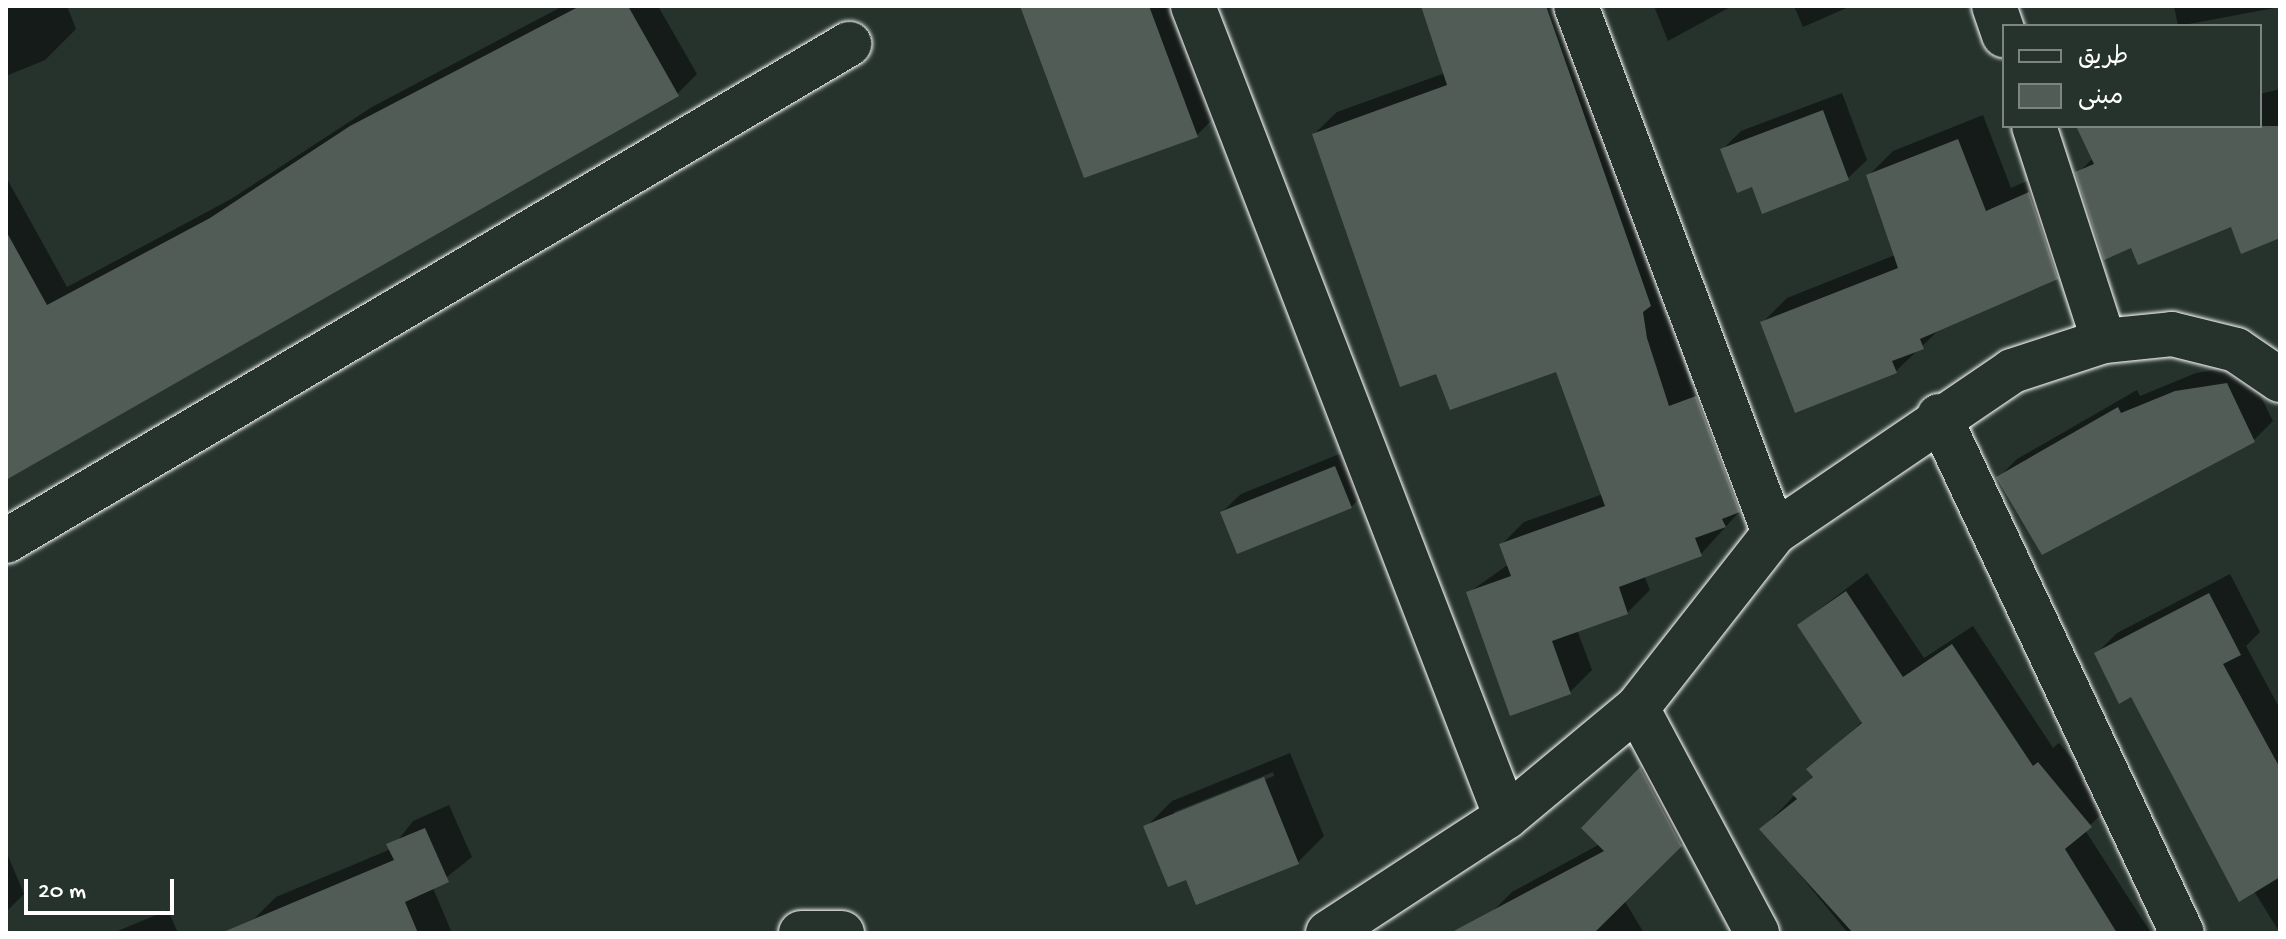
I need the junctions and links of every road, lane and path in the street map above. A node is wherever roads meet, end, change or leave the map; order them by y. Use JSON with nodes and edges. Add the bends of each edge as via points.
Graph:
{"nodes":[{"id":1,"x":1193,"y":6,"type":"edge"},
{"id":2,"x":1576,"y":6,"type":"edge"},
{"id":3,"x":1994,"y":6,"type":"edge"},
{"id":4,"x":2002,"y":29,"type":"edge"},
{"id":5,"x":849,"y":44,"type":"dead end"},
{"id":6,"x":2035,"y":128,"type":"edge"},
{"id":7,"x":2104,"y":341,"type":"junction"},
{"id":8,"x":2280,"y":380,"type":"edge"},
{"id":9,"x":1939,"y":416,"type":"junction"},
{"id":10,"x":1774,"y":533,"type":"junction"},
{"id":11,"x":6,"y":541,"type":"edge"},
{"id":12,"x":1637,"y":708,"type":"junction"},
{"id":13,"x":1506,"y":817,"type":"junction"},
{"id":14,"x":801,"y":933,"type":"edge"},
{"id":15,"x":842,"y":933,"type":"edge"},
{"id":16,"x":1328,"y":933,"type":"edge"},
{"id":17,"x":1757,"y":933,"type":"edge"},
{"id":18,"x":2182,"y":933,"type":"edge"}],
"edges":[{"from":1,"to":13,"type":"street"},
{"from":2,"to":10,"type":"street"},
{"from":3,"to":4,"type":"street"},
{"from":5,"to":11,"type":"street"},
{"from":6,"to":7,"type":"street"},
{"from":7,"to":8,"type":"street","via":[[2203,338]]},
{"from":7,"to":9,"type":"street","via":[[2012,371]]},
{"from":9,"to":10,"type":"street"},
{"from":9,"to":18,"type":"street"},
{"from":10,"to":12,"type":"street"},
{"from":12,"to":13,"type":"street"},
{"from":12,"to":17,"type":"street"},
{"from":13,"to":16,"type":"street"},
{"from":14,"to":15,"type":"street"}]}
